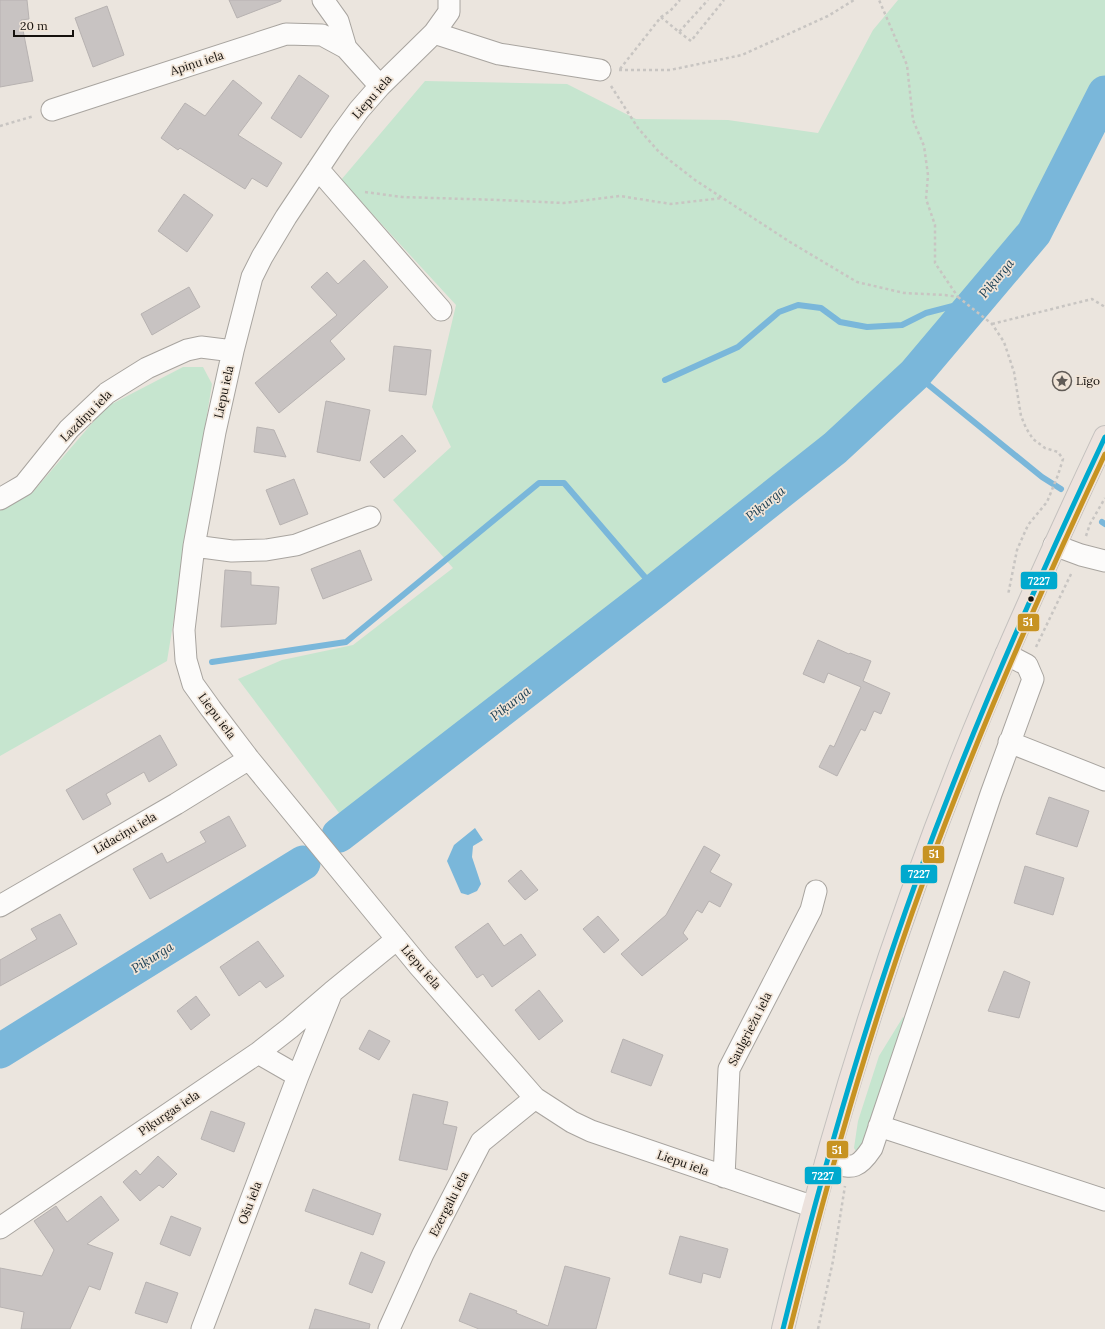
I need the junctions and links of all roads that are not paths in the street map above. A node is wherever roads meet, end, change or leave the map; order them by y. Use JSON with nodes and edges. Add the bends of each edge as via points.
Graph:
{"nodes":[{"id":1,"x":323,"y":0,"type":"edge"},
{"id":2,"x":449,"y":0,"type":"edge"},
{"id":3,"x":434,"y":33,"type":"junction"},
{"id":4,"x":346,"y":48,"type":"junction"},
{"id":5,"x":600,"y":70,"type":"road end"},
{"id":6,"x":380,"y":86,"type":"junction"},
{"id":7,"x":52,"y":110,"type":"road end"},
{"id":8,"x":318,"y":169,"type":"junction"},
{"id":9,"x":441,"y":310,"type":"dead end"},
{"id":10,"x":233,"y":351,"type":"junction"},
{"id":11,"x":1105,"y":437,"type":"edge"},
{"id":12,"x":0,"y":498,"type":"edge"},
{"id":13,"x":370,"y":517,"type":"dead end"},
{"id":14,"x":1054,"y":545,"type":"junction"},
{"id":15,"x":194,"y":546,"type":"junction"},
{"id":16,"x":1105,"y":561,"type":"edge"},
{"id":17,"x":1006,"y":654,"type":"junction"},
{"id":18,"x":1009,"y":742,"type":"junction"},
{"id":19,"x":249,"y":759,"type":"junction"},
{"id":20,"x":1105,"y":780,"type":"edge"},
{"id":21,"x":816,"y":891,"type":"dead end"},
{"id":22,"x":0,"y":906,"type":"edge"},
{"id":23,"x":397,"y":939,"type":"junction"},
{"id":24,"x":332,"y":992,"type":"junction"},
{"id":25,"x":258,"y":1052,"type":"junction"},
{"id":26,"x":298,"y":1076,"type":"junction"},
{"id":27,"x":535,"y":1098,"type":"junction"},
{"id":28,"x":879,"y":1126,"type":"junction"},
{"id":29,"x":826,"y":1162,"type":"junction"},
{"id":30,"x":724,"y":1177,"type":"junction"},
{"id":31,"x":1105,"y":1200,"type":"edge"},
{"id":32,"x":814,"y":1207,"type":"junction"},
{"id":33,"x":0,"y":1228,"type":"edge"},
{"id":34,"x":202,"y":1329,"type":"edge"},
{"id":35,"x":389,"y":1329,"type":"edge"},
{"id":36,"x":784,"y":1329,"type":"edge"}],
"edges":[{"from":1,"to":4,"type":"street","via":[[338,22]]},
{"from":2,"to":3,"type":"street","name":"Liepu iela","via":[[449,12]]},
{"from":3,"to":5,"type":"street","via":[[499,54]]},
{"from":3,"to":6,"type":"street","name":"Liepu iela"},
{"from":4,"to":6,"type":"street","name":"Apiņu iela"},
{"from":4,"to":7,"type":"street","name":"Apiņu iela","via":[[322,35],[286,34]]},
{"from":6,"to":8,"type":"street","name":"Liepu iela","via":[[359,110]]},
{"from":8,"to":9,"type":"street"},
{"from":8,"to":10,"type":"street","name":"Liepu iela","via":[[262,256],[252,277]]},
{"from":10,"to":12,"type":"street","name":"Lazdiņu iela","via":[[202,347],[187,350],[147,368],[107,393],[69,429],[24,485]]},
{"from":10,"to":15,"type":"street","name":"Liepu iela"},
{"from":11,"to":14,"type":"main road"},
{"from":13,"to":15,"type":"street","via":[[296,545],[266,550]]},
{"from":14,"to":16,"type":"street"},
{"from":14,"to":17,"type":"main road"},
{"from":15,"to":19,"type":"street","name":"Liepu iela","via":[[184,630],[186,660],[193,684]]},
{"from":17,"to":18,"type":"street","via":[[1027,665],[1032,679]]},
{"from":17,"to":29,"type":"main road","via":[[920,872],[861,1045]]},
{"from":18,"to":20,"type":"street"},
{"from":18,"to":28,"type":"street"},
{"from":19,"to":22,"type":"street","name":"Līdaciņu iela"},
{"from":19,"to":23,"type":"street","name":"Liepu iela"},
{"from":21,"to":30,"type":"street","name":"Saulgriežu iela","via":[[811,910],[729,1069]]},
{"from":23,"to":24,"type":"street","name":"Ošu iela"},
{"from":23,"to":27,"type":"street","name":"Liepu iela"},
{"from":24,"to":25,"type":"street","name":"Piķurgas iela"},
{"from":24,"to":26,"type":"street","name":"Ošu iela"},
{"from":25,"to":26,"type":"street"},
{"from":25,"to":33,"type":"street","name":"Piķurgas iela"},
{"from":26,"to":34,"type":"street","name":"Ošu iela"},
{"from":27,"to":30,"type":"street","name":"Liepu iela","via":[[591,1131]]},
{"from":27,"to":35,"type":"street","name":"Ezergalu iela","via":[[481,1142],[423,1254]]},
{"from":28,"to":29,"type":"street","via":[[872,1148],[864,1161],[855,1166]]},
{"from":28,"to":31,"type":"street"},
{"from":29,"to":32,"type":"main road"},
{"from":30,"to":32,"type":"street","name":"Liepu iela"},
{"from":32,"to":36,"type":"main road"}]}
